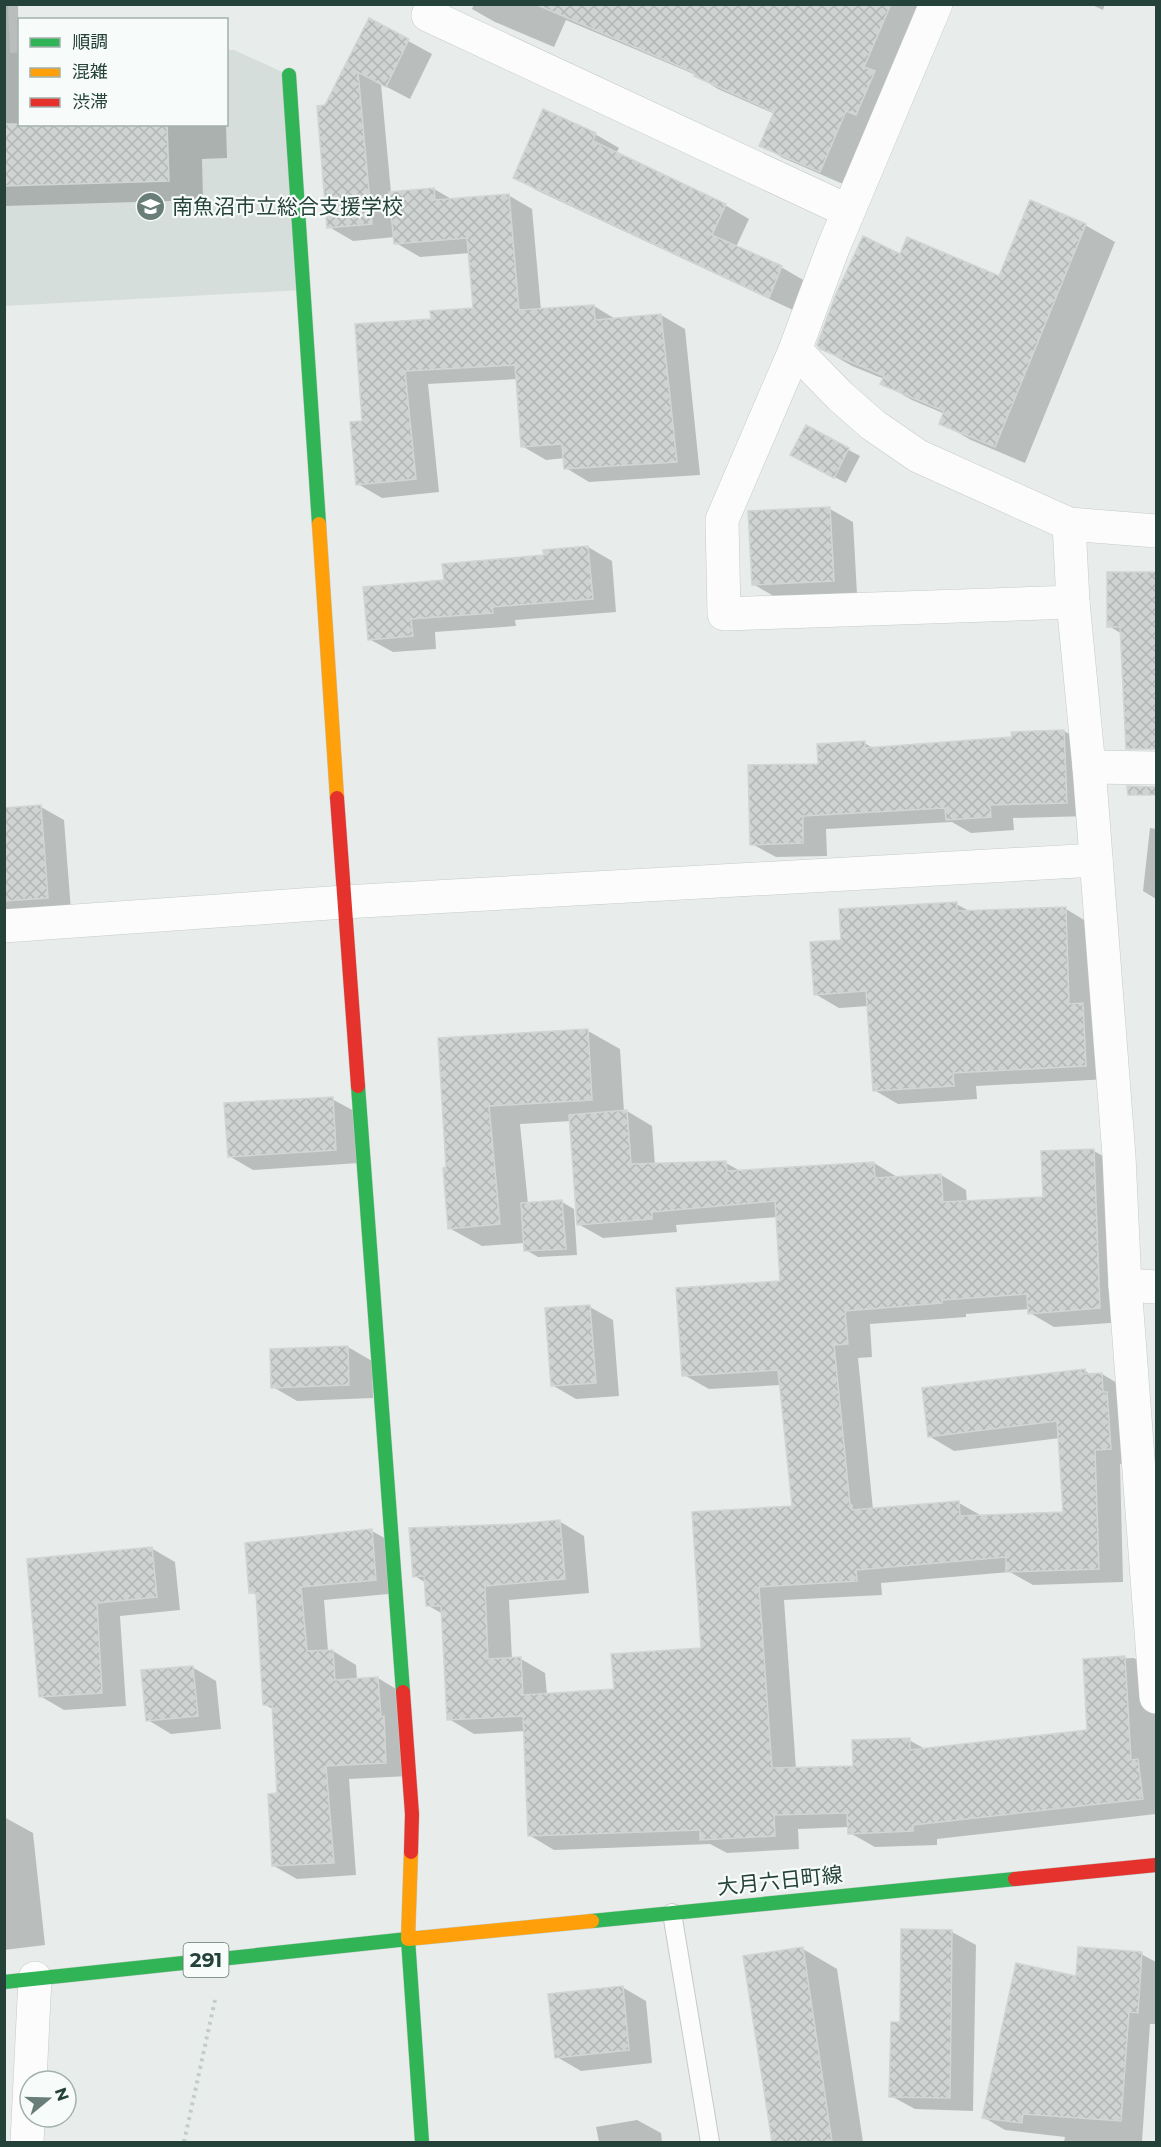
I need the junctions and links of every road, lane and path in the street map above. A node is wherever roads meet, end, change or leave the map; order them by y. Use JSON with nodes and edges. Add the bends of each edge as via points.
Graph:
{"nodes":[{"id":1,"x":433,"y":4,"type":"edge"},
{"id":2,"x":936,"y":4,"type":"edge"},
{"id":3,"x":289,"y":75,"type":"dead end"},
{"id":4,"x":848,"y":210,"type":"junction"},
{"id":5,"x":795,"y":350,"type":"junction"},
{"id":6,"x":1069,"y":524,"type":"junction"},
{"id":7,"x":1156,"y":531,"type":"edge"},
{"id":8,"x":1073,"y":602,"type":"junction"},
{"id":9,"x":1089,"y":767,"type":"junction"},
{"id":10,"x":1156,"y":768,"type":"edge"},
{"id":11,"x":1096,"y":860,"type":"junction"},
{"id":12,"x":344,"y":902,"type":"junction"},
{"id":13,"x":4,"y":926,"type":"edge"},
{"id":14,"x":1141,"y":1286,"type":"edge"},
{"id":15,"x":1156,"y":1697,"type":"edge"},
{"id":16,"x":1156,"y":1865,"type":"edge"},
{"id":17,"x":672,"y":1912,"type":"junction"},
{"id":18,"x":408,"y":1939,"type":"junction"},
{"id":19,"x":224,"y":1958,"type":"junction"},
{"id":20,"x":20,"y":1980,"type":"edge"},
{"id":21,"x":27,"y":2142,"type":"edge"},
{"id":22,"x":184,"y":2142,"type":"edge"},
{"id":23,"x":422,"y":2142,"type":"edge"},
{"id":24,"x":710,"y":2142,"type":"edge"}],
"edges":[{"from":1,"to":4,"type":"street","via":[[428,15]]},
{"from":2,"to":4,"type":"street"},
{"from":3,"to":12,"type":"main road"},
{"from":4,"to":5,"type":"street"},
{"from":5,"to":6,"type":"street","via":[[873,425],[918,456]]},
{"from":5,"to":8,"type":"street","via":[[722,520],[724,614]]},
{"from":6,"to":7,"type":"street"},
{"from":6,"to":8,"type":"street"},
{"from":8,"to":9,"type":"street"},
{"from":9,"to":10,"type":"street"},
{"from":9,"to":11,"type":"street"},
{"from":11,"to":12,"type":"street"},
{"from":11,"to":14,"type":"street","via":[[1119,1156]]},
{"from":12,"to":13,"type":"street"},
{"from":12,"to":18,"type":"main road","via":[[412,1814]]},
{"from":14,"to":15,"type":"street"},
{"from":16,"to":17,"type":"main road","name":"大月六日町線"},
{"from":17,"to":18,"type":"main road","name":"大月六日町線"},
{"from":17,"to":24,"type":"lane"},
{"from":18,"to":19,"type":"main road","number":"291"},
{"from":18,"to":23,"type":"main road"},
{"from":19,"to":20,"type":"main road","number":"291"},
{"from":19,"to":22,"type":"path"},
{"from":20,"to":21,"type":"street"}]}
